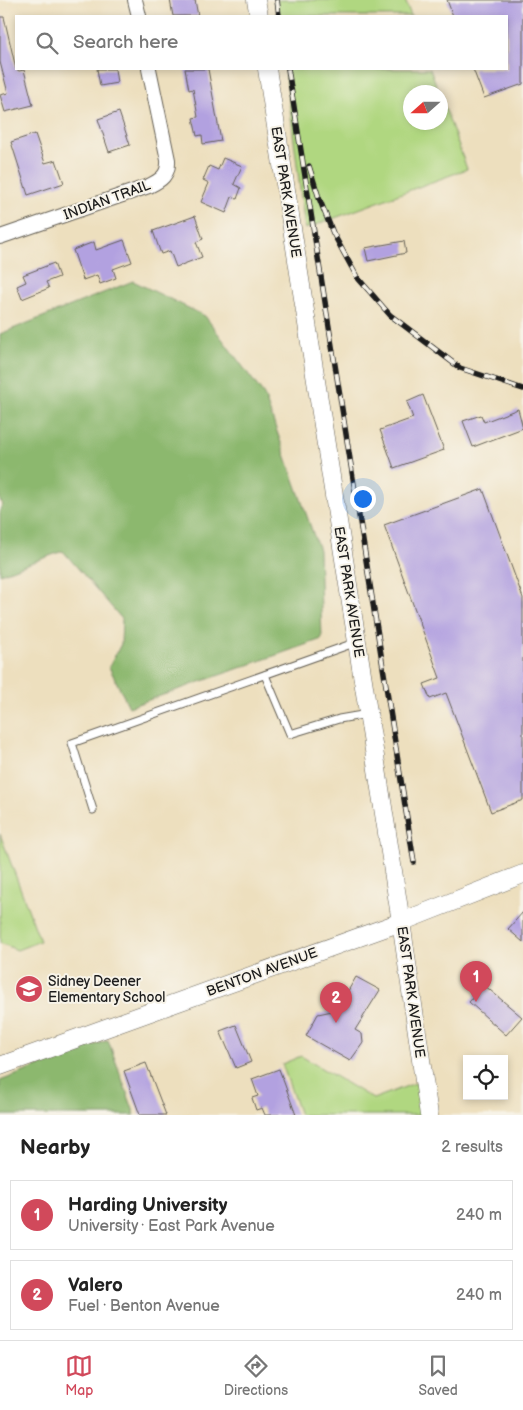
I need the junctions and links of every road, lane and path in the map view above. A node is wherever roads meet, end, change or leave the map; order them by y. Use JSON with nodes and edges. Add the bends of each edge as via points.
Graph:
{"nodes":[{"id":1,"x":135,"y":0,"type":"edge"},
{"id":2,"x":256,"y":0,"type":"edge"},
{"id":3,"x":139,"y":15,"type":"edge"},
{"id":4,"x":259,"y":15,"type":"edge"},
{"id":5,"x":149,"y":70,"type":"edge"},
{"id":6,"x":267,"y":70,"type":"edge"},
{"id":7,"x":0,"y":236,"type":"edge"},
{"id":8,"x":357,"y":642,"type":"junction"},
{"id":9,"x":265,"y":675,"type":"junction"},
{"id":10,"x":368,"y":713,"type":"junction"},
{"id":11,"x":93,"y":810,"type":"dead end"},
{"id":12,"x":523,"y":874,"type":"edge"},
{"id":13,"x":401,"y":922,"type":"junction"},
{"id":14,"x":0,"y":1066,"type":"edge"},
{"id":15,"x":429,"y":1115,"type":"edge"}],
"edges":[{"from":1,"to":3,"type":"street"},
{"from":2,"to":4,"type":"street"},
{"from":5,"to":7,"type":"street","name":"INDIAN TRAIL","via":[[168,160],[165,175],[149,186]]},
{"from":6,"to":8,"type":"street","name":"EAST PARK AVENUE"},
{"from":8,"to":9,"type":"lane"},
{"from":8,"to":10,"type":"street","name":"EAST PARK AVENUE"},
{"from":9,"to":10,"type":"lane","via":[[290,734]]},
{"from":9,"to":11,"type":"lane","via":[[72,743]]},
{"from":10,"to":13,"type":"street","name":"EAST PARK AVENUE"},
{"from":12,"to":13,"type":"street","name":"BENTON AVENUE"},
{"from":13,"to":14,"type":"street","name":"BENTON AVENUE"},
{"from":13,"to":15,"type":"street","name":"EAST PARK AVENUE"}]}
